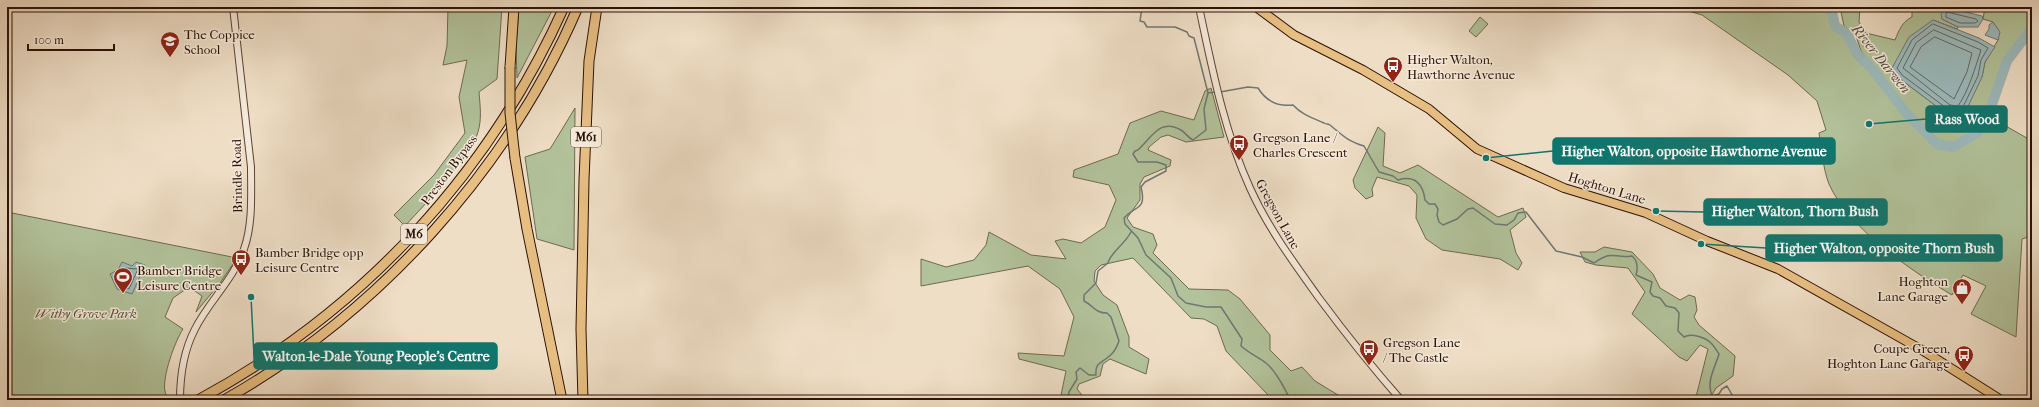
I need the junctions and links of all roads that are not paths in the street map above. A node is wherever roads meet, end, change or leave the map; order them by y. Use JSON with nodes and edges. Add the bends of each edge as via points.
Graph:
{"nodes":[{"id":1,"x":233,"y":7,"type":"edge"},
{"id":2,"x":514,"y":7,"type":"edge"},
{"id":3,"x":564,"y":7,"type":"edge"},
{"id":4,"x":578,"y":7,"type":"edge"},
{"id":5,"x":597,"y":7,"type":"edge"},
{"id":6,"x":1199,"y":7,"type":"edge"},
{"id":7,"x":1256,"y":7,"type":"edge"},
{"id":8,"x":180,"y":400,"type":"edge"},
{"id":9,"x":198,"y":400,"type":"edge"},
{"id":10,"x":224,"y":400,"type":"edge"},
{"id":11,"x":562,"y":400,"type":"edge"},
{"id":12,"x":583,"y":400,"type":"edge"},
{"id":13,"x":1401,"y":400,"type":"edge"},
{"id":14,"x":2001,"y":400,"type":"edge"}],
"edges":[{"from":1,"to":8,"type":"street","name":"Brindle Road","via":[[251,167],[248,233],[244,250],[231,276],[192,336],[183,359]]},
{"from":2,"to":11,"type":"highway","bridge":true,"via":[[510,113],[515,158]]},
{"from":3,"to":9,"type":"highway","name":"Preston Bypass","number":"M6","via":[[512,107],[456,186],[422,226],[332,311],[250,370]]},
{"from":4,"to":10,"type":"highway","name":"Preston Bypass","number":"M6","via":[[530,99],[482,171],[435,229],[396,270],[348,313],[286,361]]},
{"from":5,"to":12,"type":"highway","number":"M61","via":[[589,61],[584,180],[581,329]]},
{"from":6,"to":13,"type":"street","name":"Gregson Lane","via":[[1222,107],[1244,173],[1274,233],[1346,333]]},
{"from":7,"to":14,"type":"main road","name":"Hoghton Lane","via":[[1294,35],[1363,70],[1429,109],[1477,150],[1564,188],[1646,213],[1778,269],[1922,350]]}]}
